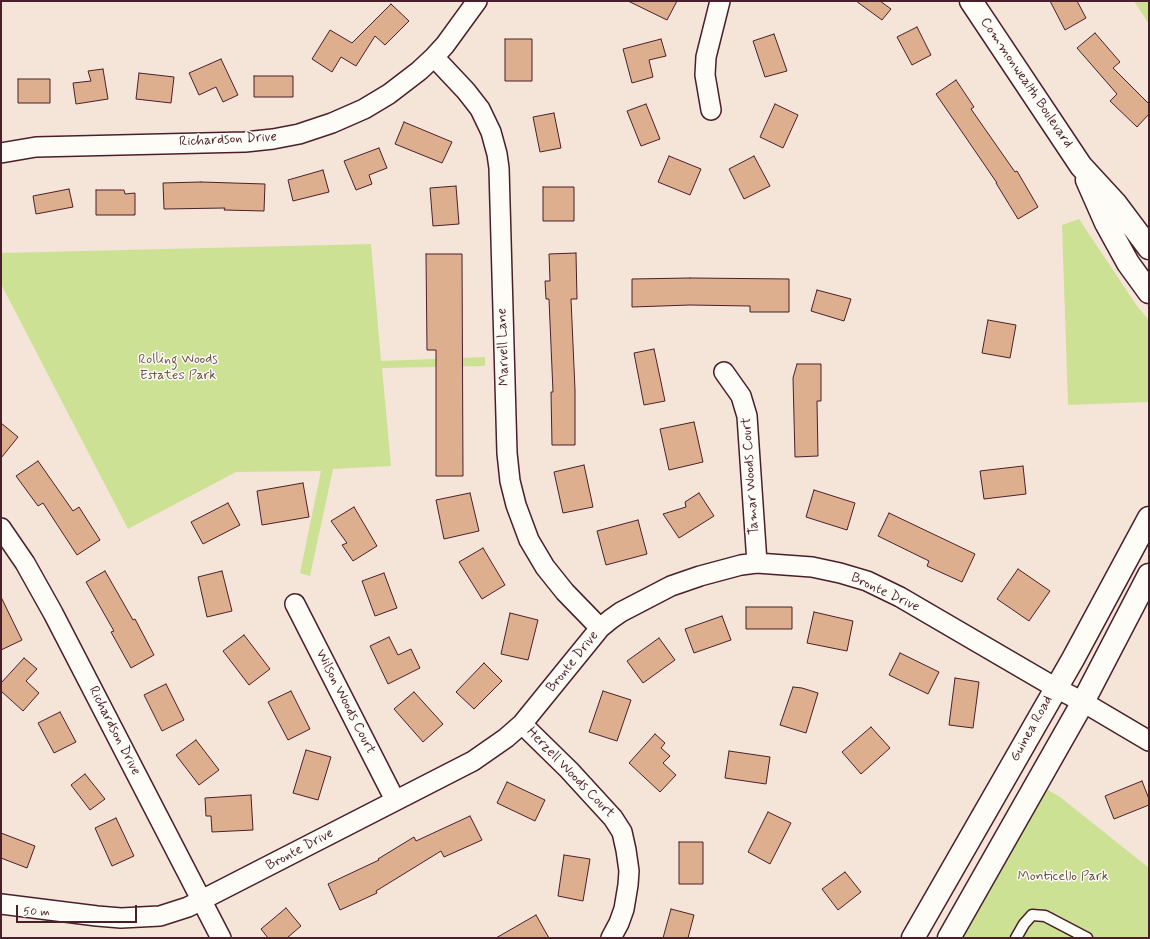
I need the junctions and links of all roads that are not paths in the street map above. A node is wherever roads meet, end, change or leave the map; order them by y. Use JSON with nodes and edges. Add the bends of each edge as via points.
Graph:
{"nodes":[{"id":1,"x":478,"y":1,"type":"edge"},
{"id":2,"x":720,"y":1,"type":"edge"},
{"id":3,"x":971,"y":1,"type":"edge"},
{"id":4,"x":434,"y":57,"type":"junction"},
{"id":5,"x":711,"y":110,"type":"dead end"},
{"id":6,"x":1,"y":153,"type":"edge"},
{"id":7,"x":1081,"y":166,"type":"junction"},
{"id":8,"x":1149,"y":248,"type":"edge"},
{"id":9,"x":1149,"y":292,"type":"edge"},
{"id":10,"x":724,"y":372,"type":"dead end"},
{"id":11,"x":1149,"y":518,"type":"edge"},
{"id":12,"x":1,"y":528,"type":"edge"},
{"id":13,"x":757,"y":563,"type":"junction"},
{"id":14,"x":1149,"y":575,"type":"edge"},
{"id":15,"x":295,"y":604,"type":"dead end"},
{"id":16,"x":600,"y":628,"type":"junction"},
{"id":17,"x":1056,"y":688,"type":"junction"},
{"id":18,"x":1083,"y":702,"type":"junction"},
{"id":19,"x":522,"y":724,"type":"junction"},
{"id":20,"x":1149,"y":741,"type":"edge"},
{"id":21,"x":395,"y":800,"type":"junction"},
{"id":22,"x":201,"y":900,"type":"junction"},
{"id":23,"x":1,"y":904,"type":"edge"},
{"id":24,"x":221,"y":938,"type":"edge"},
{"id":25,"x":611,"y":938,"type":"edge"},
{"id":26,"x":913,"y":938,"type":"edge"},
{"id":27,"x":948,"y":938,"type":"edge"},
{"id":28,"x":1016,"y":938,"type":"edge"},
{"id":29,"x":1086,"y":938,"type":"edge"}],
"edges":[{"from":1,"to":4,"type":"street","name":"Richardson Drive"},
{"from":2,"to":5,"type":"street","via":[[706,57],[705,75]]},
{"from":3,"to":7,"type":"main road","name":"Commonwealth Boulevard"},
{"from":4,"to":6,"type":"street","name":"Richardson Drive","via":[[389,94],[364,109],[298,134],[244,142],[36,147]]},
{"from":4,"to":16,"type":"street","name":"Marvell Lane","via":[[480,109],[491,132],[497,154],[507,453],[516,505],[529,540],[545,567]]},
{"from":7,"to":8,"type":"main road","name":"Commonwealth Boulevard","via":[[1116,204]]},
{"from":7,"to":9,"type":"main road","name":"Commonwealth Boulevard","via":[[1106,223],[1128,263]]},
{"from":10,"to":13,"type":"street","name":"Tamar Woods Court","via":[[742,396],[747,416]]},
{"from":11,"to":17,"type":"main road","name":"Guinea Road"},
{"from":12,"to":22,"type":"street","name":"Richardson Drive","via":[[25,563],[53,613]]},
{"from":13,"to":16,"type":"street","name":"Bronte Drive","via":[[741,565],[671,586],[621,612]]},
{"from":13,"to":17,"type":"street","name":"Bronte Drive","via":[[812,567],[866,581],[900,597]]},
{"from":14,"to":18,"type":"main road"},
{"from":15,"to":21,"type":"street","name":"Wilson Woods Court"},
{"from":16,"to":19,"type":"street","name":"Bronte Drive"},
{"from":17,"to":18,"type":"street","name":"Bronte Drive"},
{"from":17,"to":26,"type":"main road","name":"Guinea Road"},
{"from":18,"to":20,"type":"street","name":"Bronte Drive"},
{"from":18,"to":27,"type":"main road"},
{"from":19,"to":21,"type":"street","name":"Bronte Drive","via":[[473,761]]},
{"from":19,"to":25,"type":"street","name":"Herzell Woods Court","via":[[569,770],[613,818],[622,832],[629,871],[628,885],[624,909]]},
{"from":21,"to":22,"type":"street","name":"Bronte Drive"},
{"from":22,"to":23,"type":"street","name":"Bronte Drive","via":[[160,916],[136,918],[97,916]]},
{"from":22,"to":24,"type":"street","name":"Richardson Drive"},
{"from":28,"to":29,"type":"lane","via":[[1032,915],[1045,916]]}]}
